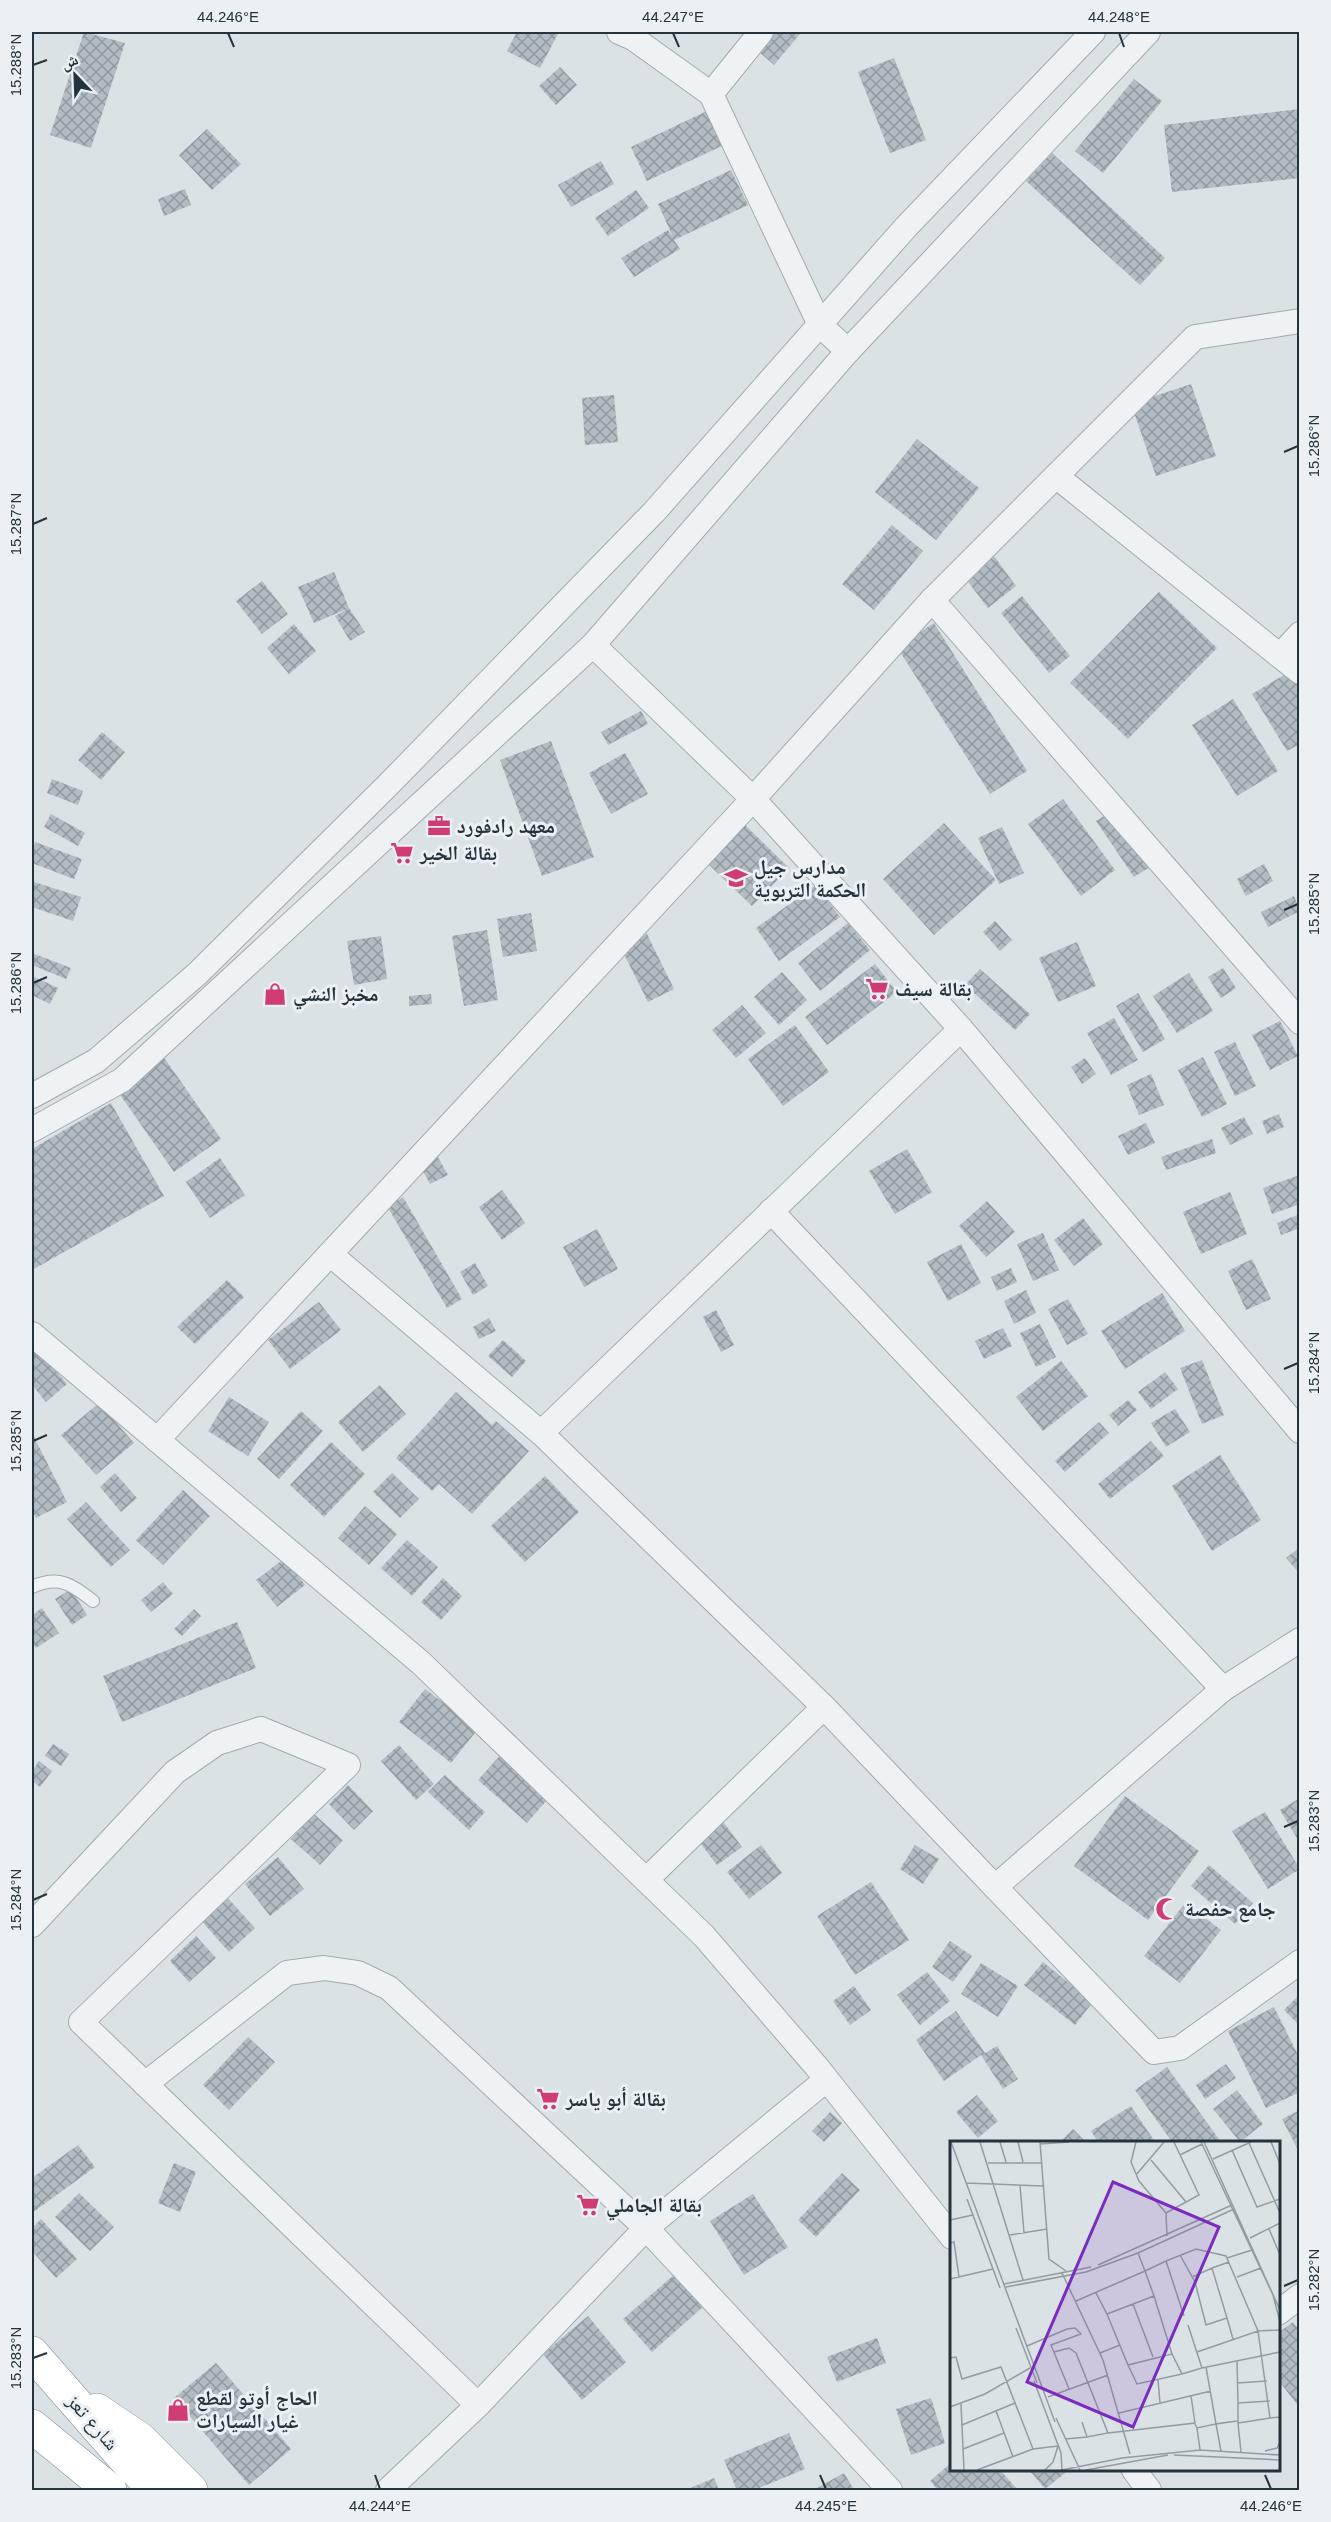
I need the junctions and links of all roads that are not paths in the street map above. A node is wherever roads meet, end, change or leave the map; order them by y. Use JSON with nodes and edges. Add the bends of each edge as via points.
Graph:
{"nodes":[{"id":1,"x":619,"y":32,"type":"edge"},
{"id":2,"x":761,"y":32,"type":"edge"},
{"id":3,"x":1093,"y":32,"type":"edge"},
{"id":4,"x":1148,"y":32,"type":"edge"},
{"id":5,"x":711,"y":94,"type":"junction"},
{"id":6,"x":1299,"y":321,"type":"edge"},
{"id":7,"x":820,"y":325,"type":"junction"},
{"id":8,"x":848,"y":351,"type":"junction"},
{"id":9,"x":1056,"y":476,"type":"junction"},
{"id":10,"x":932,"y":600,"type":"junction"},
{"id":11,"x":1299,"y":634,"type":"edge"},
{"id":12,"x":593,"y":645,"type":"junction"},
{"id":13,"x":1280,"y":656,"type":"junction"},
{"id":14,"x":1299,"y":672,"type":"edge"},
{"id":15,"x":753,"y":799,"type":"junction"},
{"id":16,"x":1299,"y":1022,"type":"edge"},
{"id":17,"x":961,"y":1029,"type":"junction"},
{"id":18,"x":32,"y":1096,"type":"edge"},
{"id":19,"x":32,"y":1130,"type":"edge"},
{"id":20,"x":771,"y":1211,"type":"junction"},
{"id":21,"x":330,"y":1254,"type":"junction"},
{"id":22,"x":32,"y":1334,"type":"edge"},
{"id":23,"x":1299,"y":1431,"type":"edge"},
{"id":24,"x":541,"y":1433,"type":"junction"},
{"id":25,"x":157,"y":1440,"type":"junction"},
{"id":26,"x":32,"y":1587,"type":"edge"},
{"id":27,"x":93,"y":1601,"type":"dead end"},
{"id":28,"x":1299,"y":1640,"type":"edge"},
{"id":29,"x":1223,"y":1689,"type":"junction"},
{"id":30,"x":824,"y":1707,"type":"junction"},
{"id":31,"x":646,"y":1880,"type":"junction"},
{"id":32,"x":995,"y":1887,"type":"junction"},
{"id":33,"x":32,"y":1925,"type":"edge"},
{"id":34,"x":1299,"y":1962,"type":"edge"},
{"id":35,"x":826,"y":2080,"type":"junction"},
{"id":36,"x":145,"y":2084,"type":"junction"},
{"id":37,"x":646,"y":2228,"type":"junction"},
{"id":38,"x":950,"y":2236,"type":"edge"},
{"id":39,"x":1299,"y":2296,"type":"edge"},
{"id":40,"x":1280,"y":2311,"type":"edge"},
{"id":41,"x":32,"y":2353,"type":"edge"},
{"id":42,"x":62,"y":2386,"type":"junction"},
{"id":43,"x":478,"y":2405,"type":"junction"},
{"id":44,"x":32,"y":2426,"type":"edge"},
{"id":45,"x":32,"y":2432,"type":"edge"},
{"id":46,"x":1135,"y":2471,"type":"edge"},
{"id":47,"x":76,"y":2490,"type":"edge"},
{"id":48,"x":110,"y":2490,"type":"edge"},
{"id":49,"x":155,"y":2490,"type":"edge"},
{"id":50,"x":192,"y":2490,"type":"edge"},
{"id":51,"x":387,"y":2490,"type":"edge"},
{"id":52,"x":890,"y":2490,"type":"edge"},
{"id":53,"x":1149,"y":2490,"type":"edge"}],
"edges":[{"from":1,"to":5,"type":"street"},
{"from":2,"to":5,"type":"street"},
{"from":3,"to":7,"type":"street","via":[[906,227]]},
{"from":4,"to":8,"type":"street"},
{"from":5,"to":7,"type":"street"},
{"from":6,"to":9,"type":"street","via":[[1195,337]]},
{"from":7,"to":8,"type":"street"},
{"from":7,"to":18,"type":"street","via":[[654,513],[205,966],[96,1061]]},
{"from":8,"to":12,"type":"street"},
{"from":9,"to":10,"type":"street"},
{"from":9,"to":13,"type":"street"},
{"from":10,"to":15,"type":"street"},
{"from":10,"to":16,"type":"street"},
{"from":11,"to":13,"type":"street"},
{"from":12,"to":15,"type":"street"},
{"from":12,"to":19,"type":"street","via":[[122,1080]]},
{"from":13,"to":14,"type":"street"},
{"from":15,"to":17,"type":"street"},
{"from":15,"to":21,"type":"street"},
{"from":17,"to":20,"type":"street"},
{"from":17,"to":23,"type":"street"},
{"from":20,"to":24,"type":"street"},
{"from":20,"to":29,"type":"street"},
{"from":21,"to":24,"type":"street"},
{"from":21,"to":25,"type":"street"},
{"from":22,"to":25,"type":"street"},
{"from":24,"to":30,"type":"street"},
{"from":25,"to":31,"type":"street","via":[[421,1663]]},
{"from":26,"to":27,"type":"lane","via":[[61,1581]]},
{"from":28,"to":29,"type":"street"},
{"from":29,"to":32,"type":"street"},
{"from":30,"to":31,"type":"street"},
{"from":30,"to":32,"type":"street"},
{"from":31,"to":35,"type":"street","via":[[704,1936]]},
{"from":32,"to":34,"type":"street","via":[[1154,2052],[1180,2048]]},
{"from":33,"to":36,"type":"street","via":[[175,1772],[217,1743],[261,1729],[348,1765],[81,2022]]},
{"from":35,"to":37,"type":"street"},
{"from":35,"to":38,"type":"street"},
{"from":36,"to":37,"type":"street","via":[[287,1973],[324,1968],[358,1973],[389,1988]]},
{"from":36,"to":43,"type":"street"},
{"from":37,"to":43,"type":"street"},
{"from":37,"to":52,"type":"street"},
{"from":39,"to":40,"type":"street"},
{"from":41,"to":42,"type":"highway","name":"شارع تعز"},
{"from":42,"to":49,"type":"highway","name":"شارع تعز"},
{"from":42,"to":50,"type":"highway","via":[[140,2439]]},
{"from":43,"to":51,"type":"street"},
{"from":44,"to":48,"type":"highway","name":"شارع تعز"},
{"from":45,"to":47,"type":"highway"},
{"from":46,"to":53,"type":"street"}]}
